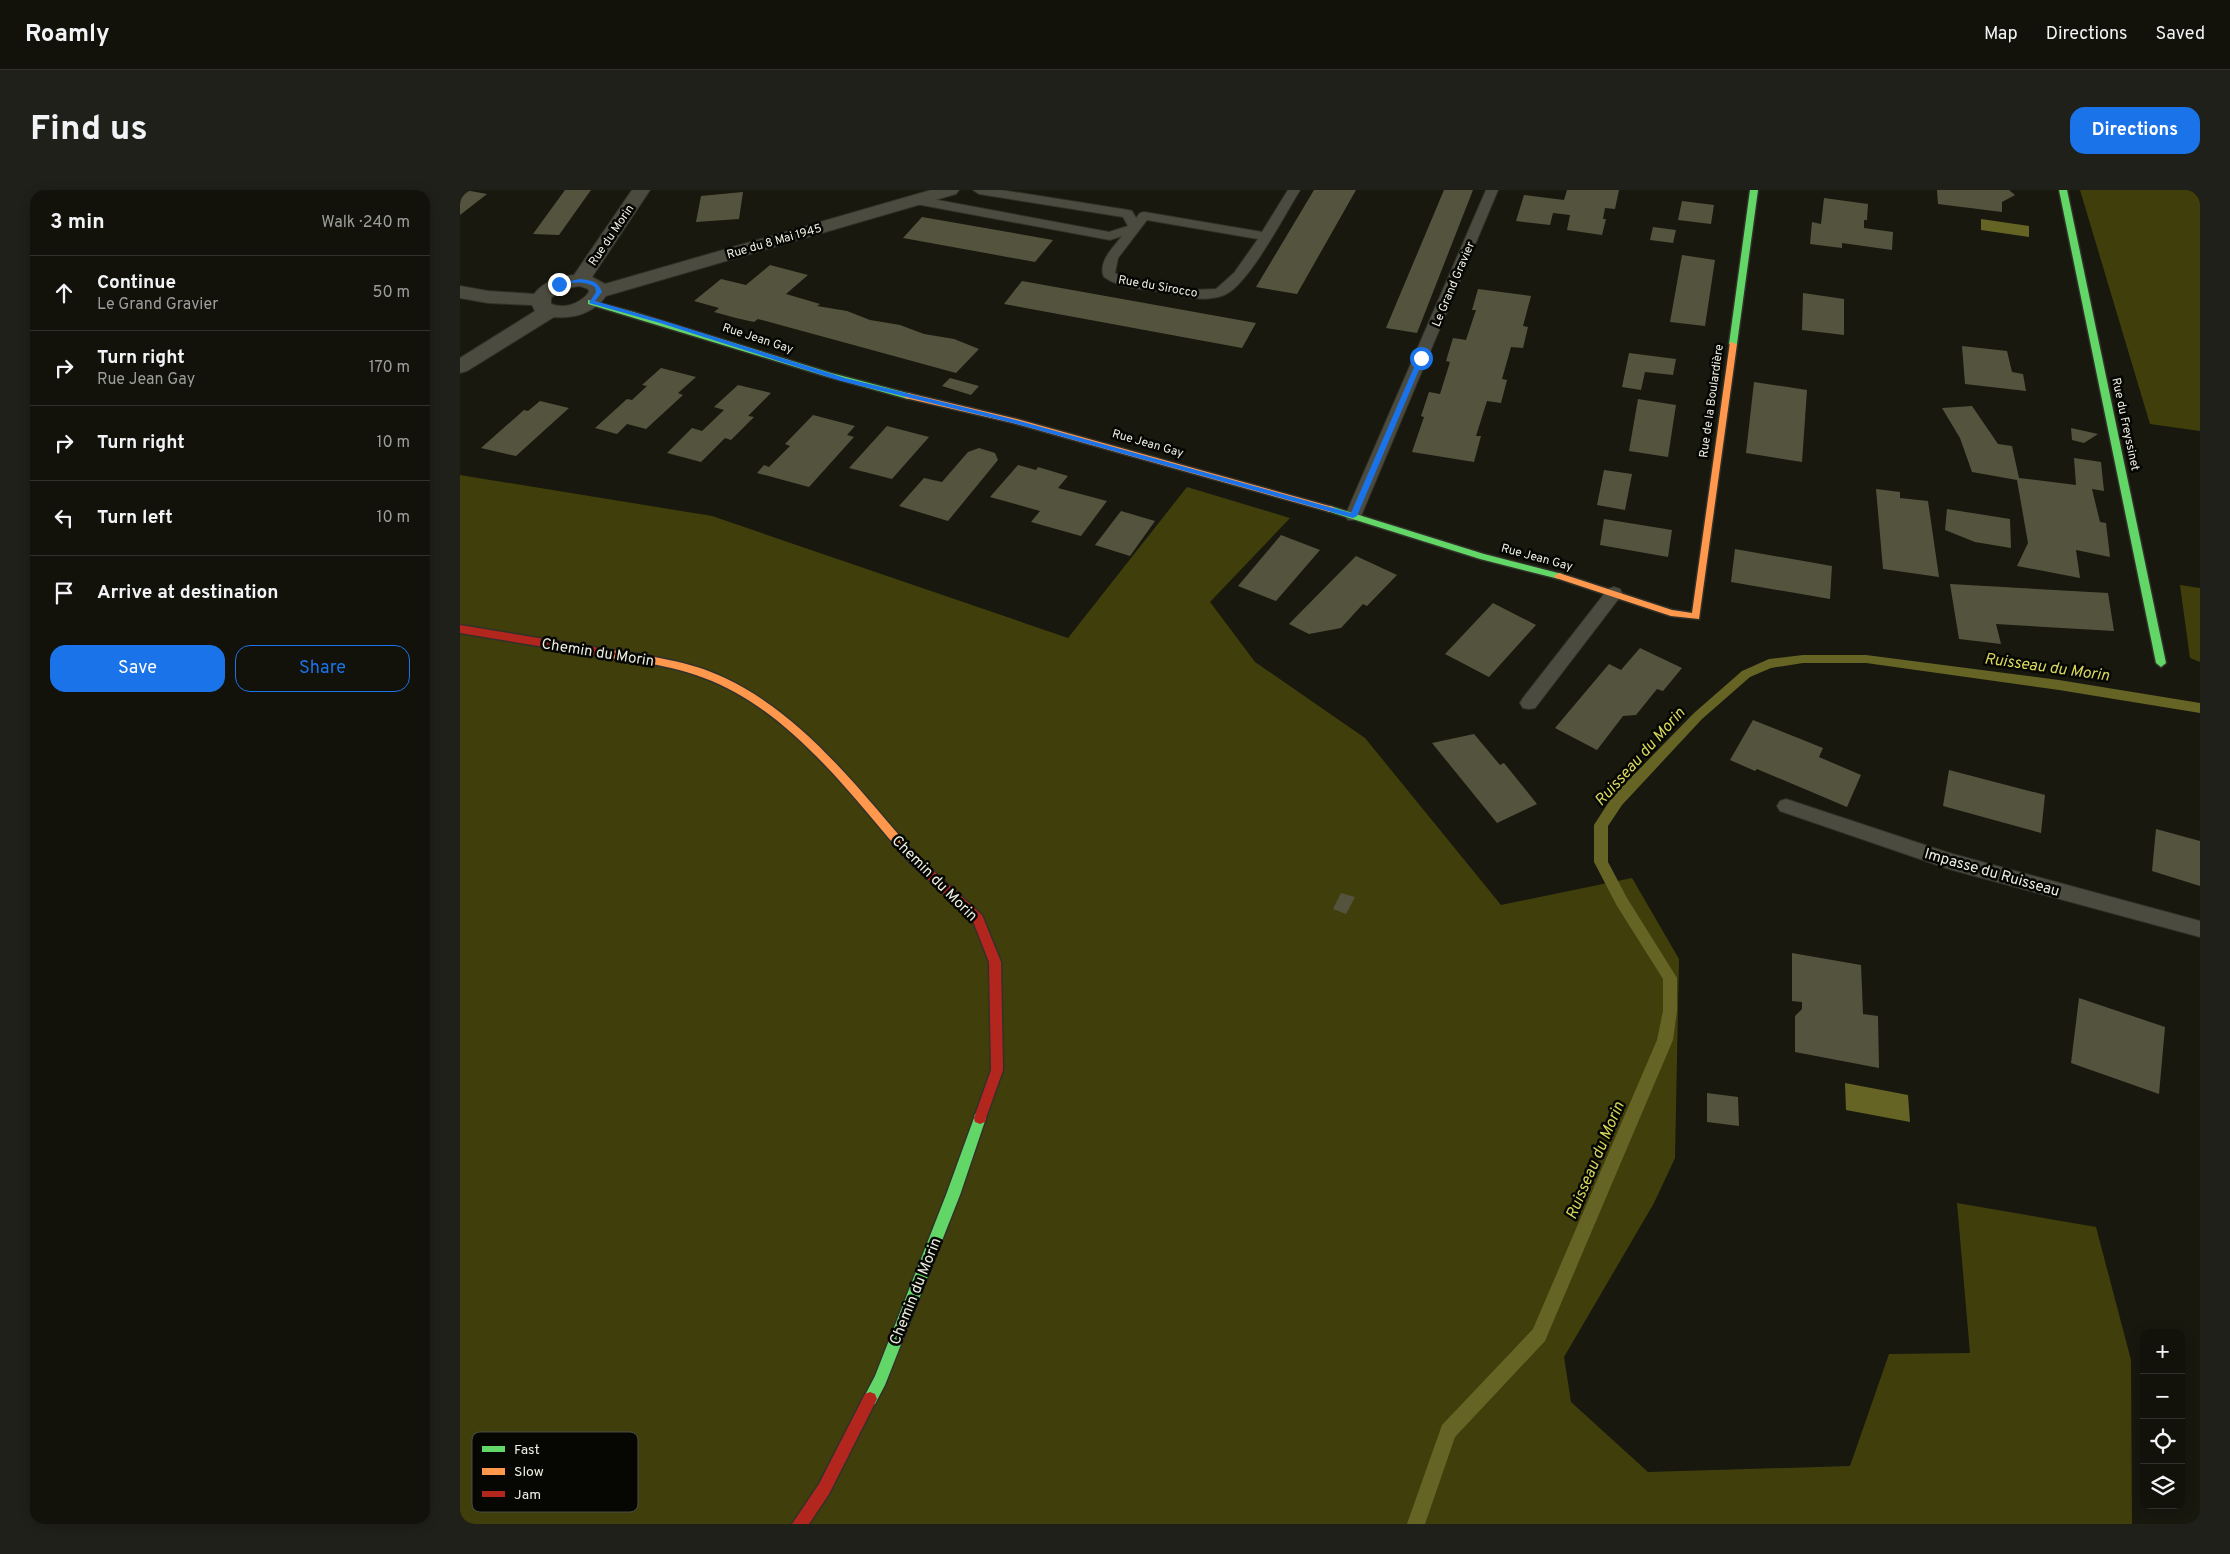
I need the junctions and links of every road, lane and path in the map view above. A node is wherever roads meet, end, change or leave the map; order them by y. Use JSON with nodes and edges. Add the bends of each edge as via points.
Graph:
{"nodes":[{"id":1,"x":641,"y":190,"type":"edge"},
{"id":2,"x":950,"y":190,"type":"edge"},
{"id":3,"x":980,"y":190,"type":"edge"},
{"id":4,"x":1294,"y":190,"type":"edge"},
{"id":5,"x":1492,"y":190,"type":"edge"},
{"id":6,"x":1754,"y":190,"type":"edge"},
{"id":7,"x":2063,"y":190,"type":"edge"},
{"id":8,"x":916,"y":200,"type":"junction"},
{"id":9,"x":1135,"y":228,"type":"junction"},
{"id":10,"x":1264,"y":236,"type":"junction"},
{"id":11,"x":580,"y":280,"type":"junction"},
{"id":12,"x":460,"y":292,"type":"edge"},
{"id":13,"x":595,"y":297,"type":"junction"},
{"id":14,"x":545,"y":305,"type":"junction"},
{"id":15,"x":460,"y":367,"type":"edge"},
{"id":16,"x":1353,"y":516,"type":"junction"},
{"id":17,"x":1614,"y":593,"type":"junction"},
{"id":18,"x":1696,"y":617,"type":"joint"},
{"id":19,"x":460,"y":629,"type":"edge"},
{"id":20,"x":2161,"y":663,"type":"dead end"},
{"id":21,"x":1529,"y":703,"type":"dead end"},
{"id":22,"x":1786,"y":806,"type":"dead end"},
{"id":23,"x":2200,"y":929,"type":"edge"},
{"id":24,"x":800,"y":1524,"type":"edge"}],
"edges":[{"from":1,"to":11,"type":"street","name":"Rue du Morin"},
{"from":2,"to":8,"type":"street","name":"Rue du 8 Mai 1945"},
{"from":3,"to":9,"type":"lane","via":[[1128,214]]},
{"from":4,"to":10,"type":"lane","name":"Rue du Sirocco"},
{"from":5,"to":16,"type":"lane","name":"Le Grand Gravier"},
{"from":6,"to":18,"type":"street","name":"Rue de la Boulardière"},
{"from":7,"to":20,"type":"street","name":"Rue du Freyssinet"},
{"from":8,"to":9,"type":"lane","name":"Rue du Sirocco","via":[[1110,236]]},
{"from":8,"to":13,"type":"street","name":"Rue du 8 Mai 1945"},
{"from":9,"to":10,"type":"lane","name":"Rue du Sirocco","via":[[1144,216]]},
{"from":9,"to":10,"type":"lane","name":"Rue du Sirocco","via":[[1112,258],[1110,274],[1123,281],[1201,294],[1222,292],[1230,287]]},
{"from":11,"to":13,"type":"street","via":[[597,286]]},
{"from":11,"to":14,"type":"street","via":[[559,284],[543,294]]},
{"from":12,"to":14,"type":"street"},
{"from":13,"to":14,"type":"street","name":"Rue du 8 Mai 1945","via":[[571,311]]},
{"from":13,"to":16,"type":"street","name":"Rue Jean Gay","via":[[843,380],[1014,421]]},
{"from":14,"to":15,"type":"street"},
{"from":16,"to":17,"type":"street","name":"Rue Jean Gay","via":[[1483,557]]},
{"from":17,"to":18,"type":"street","name":"Rue Jean Gay","via":[[1671,613]]},
{"from":17,"to":21,"type":"lane"},
{"from":19,"to":24,"type":"street","name":"Chemin du Morin","via":[[672,664],[721,681],[760,703],[821,755],[915,861],[978,918],[996,962],[997,1070],[994,1079],[880,1380],[824,1489]]},
{"from":22,"to":23,"type":"lane","name":"Impasse du Ruisseau","via":[[1949,862]]}]}
